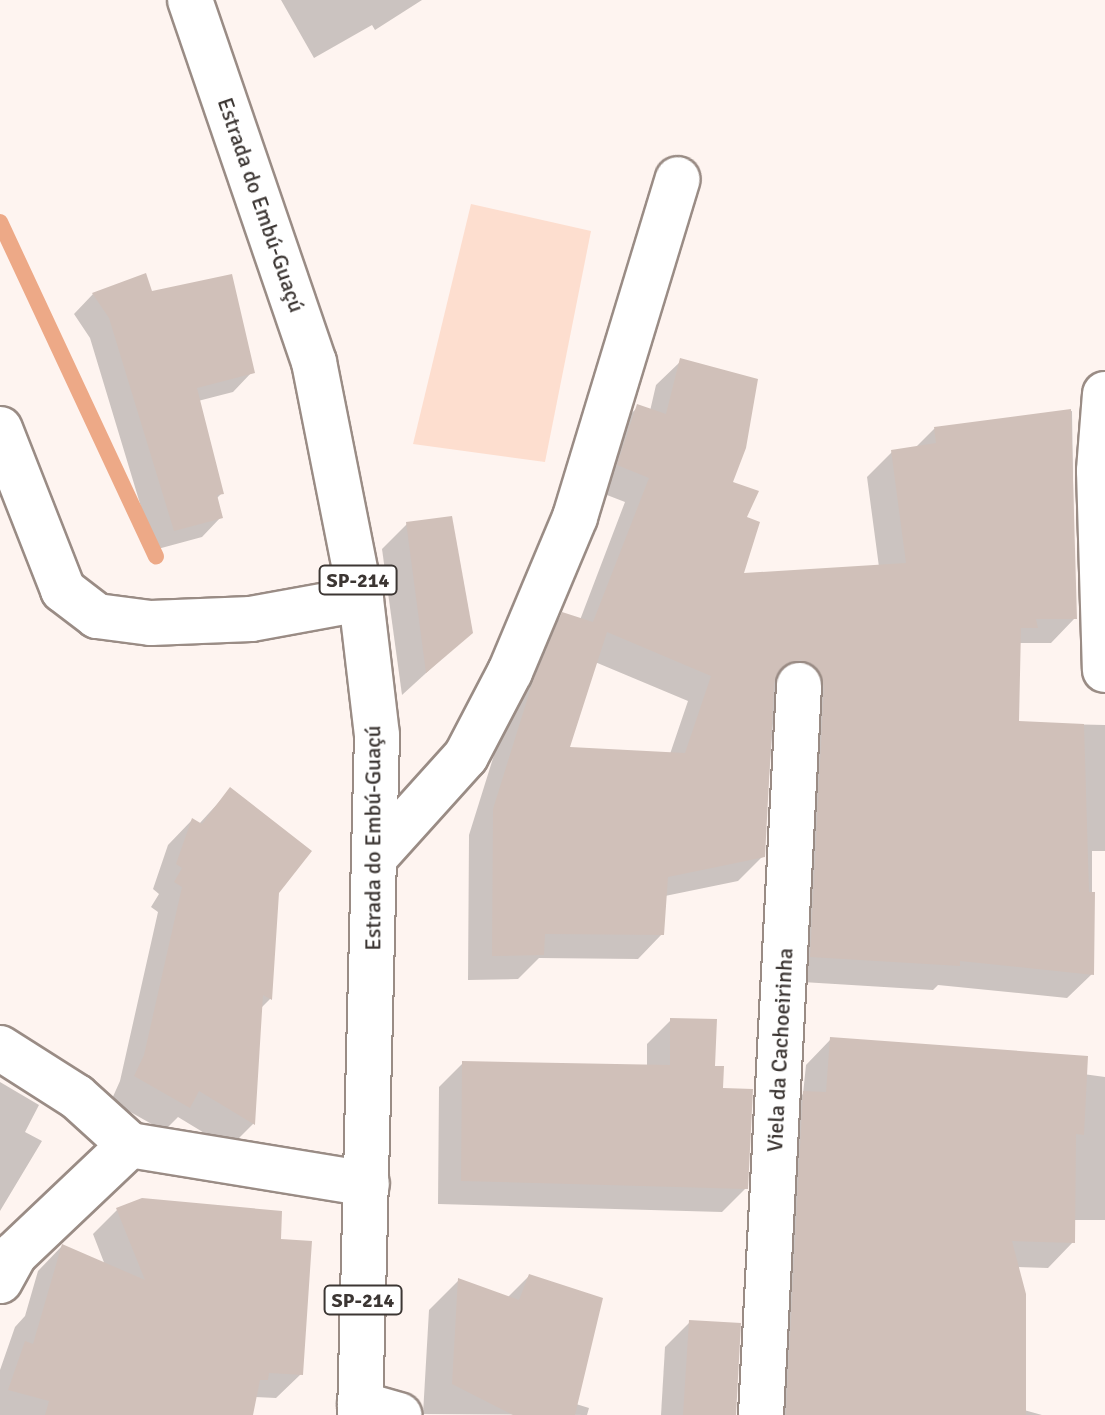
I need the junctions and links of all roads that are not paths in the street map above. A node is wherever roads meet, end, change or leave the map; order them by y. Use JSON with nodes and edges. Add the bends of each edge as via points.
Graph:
{"nodes":[{"id":1,"x":190,"y":0,"type":"edge"},
{"id":2,"x":678,"y":179,"type":"dead end"},
{"id":3,"x":1105,"y":394,"type":"edge"},
{"id":4,"x":0,"y":429,"type":"edge"},
{"id":5,"x":361,"y":599,"type":"junction"},
{"id":6,"x":1105,"y":670,"type":"edge"},
{"id":7,"x":799,"y":685,"type":"dead end"},
{"id":8,"x":375,"y":857,"type":"junction"},
{"id":9,"x":0,"y":1048,"type":"edge"},
{"id":10,"x":130,"y":1145,"type":"junction"},
{"id":11,"x":367,"y":1184,"type":"junction"},
{"id":12,"x":5,"y":1261,"type":"edge"},
{"id":13,"x":373,"y":1411,"type":"edge"},
{"id":14,"x":761,"y":1415,"type":"edge"}],
"edges":[{"from":1,"to":5,"type":"street","name":"Estrada do Embú-Guaçú","number":"SP-214","via":[[314,362]]},
{"from":2,"to":8,"type":"street","via":[[575,517],[510,672],[466,756]]},
{"from":3,"to":6,"type":"street","via":[[1099,471]]},
{"from":4,"to":5,"type":"street","via":[[63,590],[97,616],[151,623],[251,619]]},
{"from":5,"to":8,"type":"street","name":"Estrada do Embú-Guaçú","number":"SP-214","via":[[377,735]]},
{"from":7,"to":14,"type":"street","name":"Viela da Cachoeirinha"},
{"from":8,"to":11,"type":"street","name":"Estrada do Embú-Guaçú","number":"SP-214"},
{"from":9,"to":10,"type":"street","via":[[77,1097]]},
{"from":10,"to":11,"type":"street"},
{"from":10,"to":12,"type":"street"},
{"from":11,"to":13,"type":"street","name":"Estrada do Embú-Guaçú","number":"SP-214"}]}
